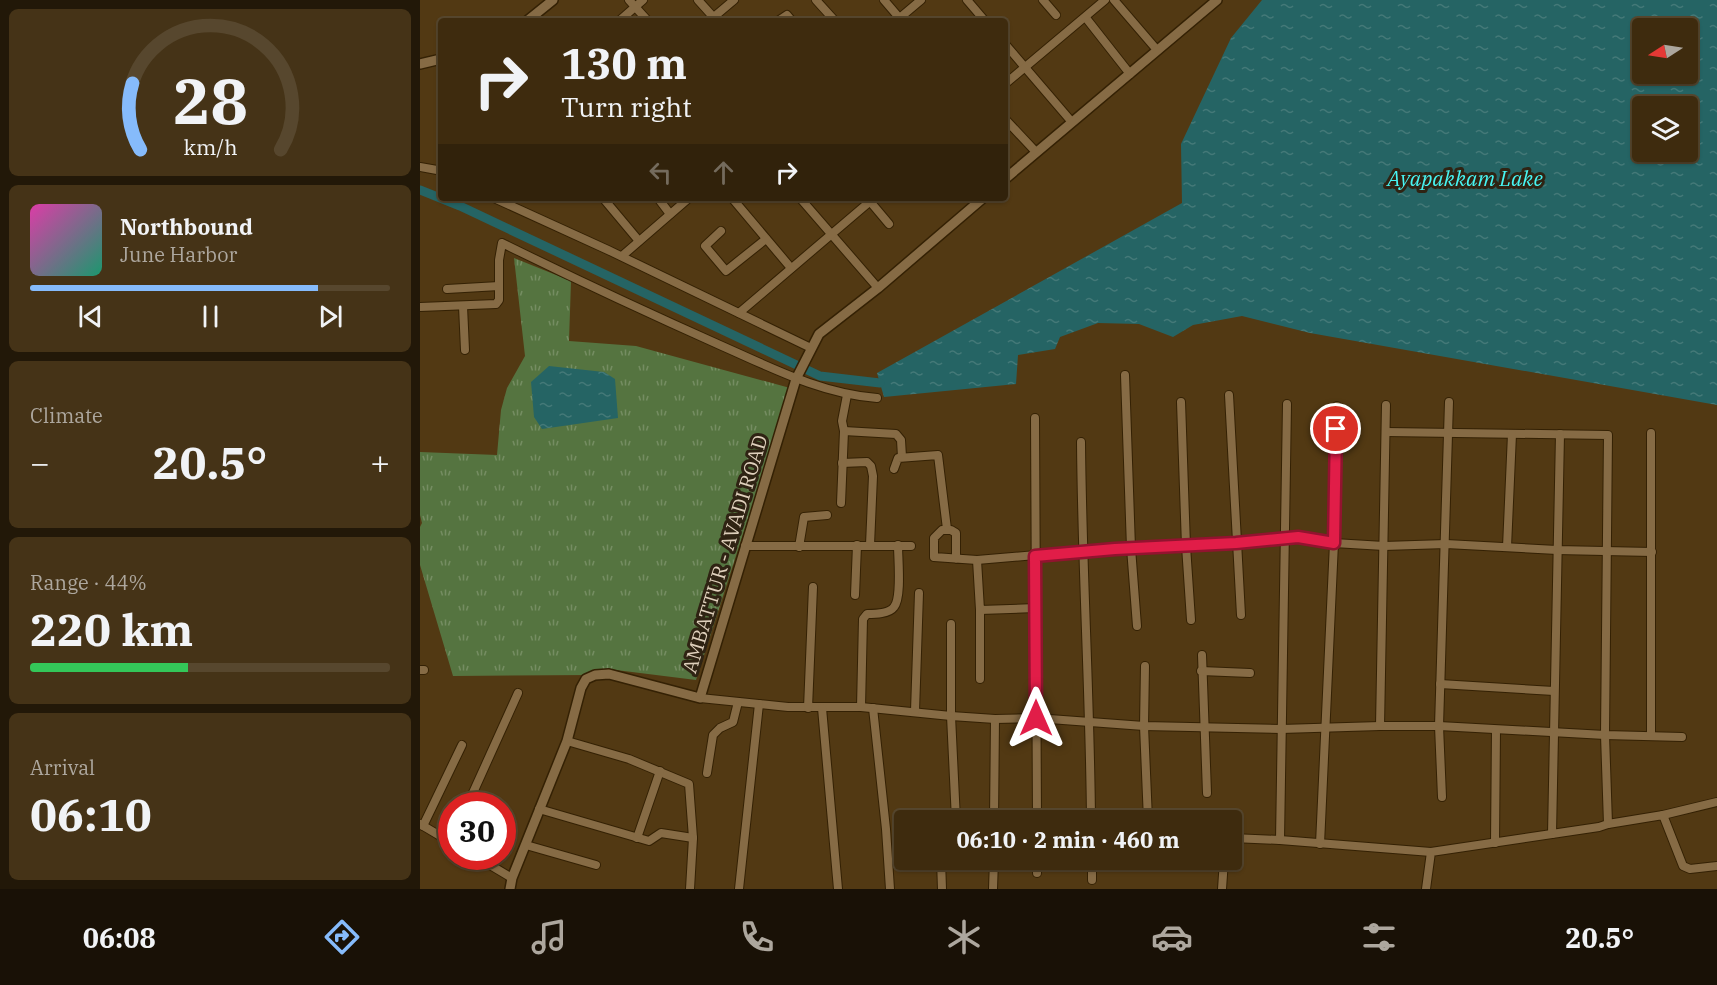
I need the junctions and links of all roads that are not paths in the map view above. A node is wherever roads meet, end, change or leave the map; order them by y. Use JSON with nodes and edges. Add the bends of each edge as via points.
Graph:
{"nodes":[{"id":1,"x":553,"y":0,"type":"edge"},
{"id":2,"x":643,"y":0,"type":"edge"},
{"id":3,"x":698,"y":0,"type":"edge"},
{"id":4,"x":734,"y":0,"type":"edge"},
{"id":5,"x":816,"y":0,"type":"edge"},
{"id":6,"x":884,"y":0,"type":"edge"},
{"id":7,"x":921,"y":0,"type":"edge"},
{"id":8,"x":967,"y":0,"type":"edge"},
{"id":9,"x":1043,"y":0,"type":"edge"},
{"id":10,"x":1105,"y":0,"type":"edge"},
{"id":11,"x":1114,"y":0,"type":"edge"},
{"id":12,"x":1217,"y":0,"type":"edge"},
{"id":13,"x":632,"y":3,"type":"edge"},
{"id":14,"x":1056,"y":15,"type":"dead end"},
{"id":15,"x":531,"y":18,"type":"edge"},
{"id":16,"x":620,"y":18,"type":"edge"},
{"id":17,"x":645,"y":18,"type":"edge"},
{"id":18,"x":712,"y":18,"type":"edge"},
{"id":19,"x":715,"y":18,"type":"edge"},
{"id":20,"x":832,"y":18,"type":"edge"},
{"id":21,"x":898,"y":18,"type":"edge"},
{"id":22,"x":901,"y":18,"type":"edge"},
{"id":23,"x":982,"y":18,"type":"edge"},
{"id":24,"x":1086,"y":18,"type":"junction"},
{"id":25,"x":1008,"y":50,"type":"edge"},
{"id":26,"x":1157,"y":50,"type":"junction"},
{"id":27,"x":438,"y":60,"type":"edge"},
{"id":28,"x":420,"y":64,"type":"edge"},
{"id":29,"x":1025,"y":67,"type":"junction"},
{"id":30,"x":1130,"y":74,"type":"junction"},
{"id":31,"x":1008,"y":81,"type":"edge"},
{"id":32,"x":1071,"y":121,"type":"junction"},
{"id":33,"x":1008,"y":122,"type":"edge"},
{"id":34,"x":1036,"y":152,"type":"junction"},
{"id":35,"x":420,"y":166,"type":"edge"},
{"id":36,"x":438,"y":170,"type":"edge"},
{"id":37,"x":1008,"y":175,"type":"edge"},
{"id":38,"x":501,"y":201,"type":"edge"},
{"id":39,"x":606,"y":201,"type":"edge"},
{"id":40,"x":660,"y":201,"type":"edge"},
{"id":41,"x":685,"y":201,"type":"edge"},
{"id":42,"x":734,"y":201,"type":"edge"},
{"id":43,"x":804,"y":201,"type":"edge"},
{"id":44,"x":868,"y":201,"type":"edge"},
{"id":45,"x":872,"y":201,"type":"edge"},
{"id":46,"x":979,"y":201,"type":"edge"},
{"id":47,"x":670,"y":214,"type":"junction"},
{"id":48,"x":889,"y":224,"type":"dead end"},
{"id":49,"x":721,"y":231,"type":"dead end"},
{"id":50,"x":831,"y":234,"type":"junction"},
{"id":51,"x":766,"y":239,"type":"junction"},
{"id":52,"x":639,"y":241,"type":"junction"},
{"id":53,"x":622,"y":256,"type":"junction"},
{"id":54,"x":791,"y":268,"type":"junction"},
{"id":55,"x":499,"y":286,"type":"junction"},
{"id":56,"x":878,"y":288,"type":"junction"},
{"id":57,"x":447,"y":289,"type":"dead end"},
{"id":58,"x":463,"y":306,"type":"junction"},
{"id":59,"x":420,"y":307,"type":"edge"},
{"id":60,"x":739,"y":313,"type":"junction"},
{"id":61,"x":811,"y":348,"type":"junction"},
{"id":62,"x":465,"y":350,"type":"dead end"},
{"id":63,"x":1125,"y":375,"type":"dead end"},
{"id":64,"x":797,"y":377,"type":"junction"},
{"id":65,"x":847,"y":395,"type":"junction"},
{"id":66,"x":1229,"y":395,"type":"dead end"},
{"id":67,"x":877,"y":398,"type":"dead end"},
{"id":68,"x":1181,"y":402,"type":"dead end"},
{"id":69,"x":1449,"y":402,"type":"dead end"},
{"id":70,"x":1287,"y":405,"type":"dead end"},
{"id":71,"x":1386,"y":405,"type":"dead end"},
{"id":72,"x":1337,"y":406,"type":"dead end"},
{"id":73,"x":1035,"y":418,"type":"dead end"},
{"id":74,"x":844,"y":431,"type":"junction"},
{"id":75,"x":1386,"y":432,"type":"junction"},
{"id":76,"x":1449,"y":433,"type":"junction"},
{"id":77,"x":1652,"y":433,"type":"dead end"},
{"id":78,"x":1512,"y":434,"type":"junction"},
{"id":79,"x":1560,"y":434,"type":"junction"},
{"id":80,"x":1082,"y":442,"type":"dead end"},
{"id":81,"x":902,"y":457,"type":"junction"},
{"id":82,"x":842,"y":464,"type":"junction"},
{"id":83,"x":894,"y":469,"type":"dead end"},
{"id":84,"x":840,"y":503,"type":"dead end"},
{"id":85,"x":827,"y":515,"type":"dead end"},
{"id":86,"x":947,"y":529,"type":"junction"},
{"id":87,"x":1285,"y":538,"type":"junction"},
{"id":88,"x":1236,"y":543,"type":"junction"},
{"id":89,"x":1334,"y":543,"type":"junction"},
{"id":90,"x":1446,"y":544,"type":"junction"},
{"id":91,"x":857,"y":545,"type":"junction"},
{"id":92,"x":870,"y":545,"type":"junction"},
{"id":93,"x":898,"y":545,"type":"junction"},
{"id":94,"x":745,"y":546,"type":"junction"},
{"id":95,"x":911,"y":546,"type":"dead end"},
{"id":96,"x":1186,"y":546,"type":"junction"},
{"id":97,"x":1384,"y":546,"type":"junction"},
{"id":98,"x":799,"y":547,"type":"junction"},
{"id":99,"x":1507,"y":547,"type":"junction"},
{"id":100,"x":1131,"y":548,"type":"junction"},
{"id":101,"x":1557,"y":550,"type":"junction"},
{"id":102,"x":1607,"y":550,"type":"junction"},
{"id":103,"x":1082,"y":551,"type":"junction"},
{"id":104,"x":1652,"y":552,"type":"junction"},
{"id":105,"x":1035,"y":556,"type":"junction"},
{"id":106,"x":956,"y":559,"type":"junction"},
{"id":107,"x":977,"y":560,"type":"junction"},
{"id":108,"x":813,"y":587,"type":"dead end"},
{"id":109,"x":919,"y":593,"type":"dead end"},
{"id":110,"x":855,"y":595,"type":"dead end"},
{"id":111,"x":1036,"y":608,"type":"junction"},
{"id":112,"x":980,"y":610,"type":"junction"},
{"id":113,"x":1241,"y":615,"type":"dead end"},
{"id":114,"x":1191,"y":620,"type":"dead end"},
{"id":115,"x":951,"y":624,"type":"dead end"},
{"id":116,"x":1137,"y":626,"type":"dead end"},
{"id":117,"x":1202,"y":655,"type":"dead end"},
{"id":118,"x":1146,"y":666,"type":"dead end"},
{"id":119,"x":1201,"y":671,"type":"junction"},
{"id":120,"x":1250,"y":673,"type":"dead end"},
{"id":121,"x":980,"y":679,"type":"dead end"},
{"id":122,"x":1440,"y":684,"type":"junction"},
{"id":123,"x":1554,"y":691,"type":"junction"},
{"id":124,"x":518,"y":693,"type":"dead end"},
{"id":125,"x":700,"y":698,"type":"junction"},
{"id":126,"x":738,"y":702,"type":"junction"},
{"id":127,"x":759,"y":704,"type":"junction"},
{"id":128,"x":861,"y":707,"type":"junction"},
{"id":129,"x":808,"y":708,"type":"junction"},
{"id":130,"x":822,"y":708,"type":"junction"},
{"id":131,"x":873,"y":708,"type":"junction"},
{"id":132,"x":915,"y":711,"type":"junction"},
{"id":133,"x":951,"y":716,"type":"junction"},
{"id":134,"x":1036,"y":718,"type":"junction"},
{"id":135,"x":995,"y":719,"type":"junction"},
{"id":136,"x":1090,"y":721,"type":"junction"},
{"id":137,"x":1144,"y":726,"type":"junction"},
{"id":138,"x":1380,"y":726,"type":"junction"},
{"id":139,"x":1439,"y":726,"type":"junction"},
{"id":140,"x":1204,"y":728,"type":"junction"},
{"id":141,"x":1326,"y":728,"type":"junction"},
{"id":142,"x":1281,"y":729,"type":"junction"},
{"id":143,"x":1496,"y":730,"type":"junction"},
{"id":144,"x":1553,"y":733,"type":"junction"},
{"id":145,"x":1605,"y":735,"type":"junction"},
{"id":146,"x":1652,"y":736,"type":"junction"},
{"id":147,"x":1682,"y":737,"type":"dead end"},
{"id":148,"x":567,"y":741,"type":"junction"},
{"id":149,"x":462,"y":745,"type":"dead end"},
{"id":150,"x":660,"y":771,"type":"junction"},
{"id":151,"x":707,"y":773,"type":"dead end"},
{"id":152,"x":473,"y":792,"type":"edge"},
{"id":153,"x":1208,"y":793,"type":"dead end"},
{"id":154,"x":1442,"y":797,"type":"dead end"},
{"id":155,"x":1717,"y":802,"type":"edge"},
{"id":156,"x":539,"y":809,"type":"junction"},
{"id":157,"x":956,"y":810,"type":"edge"},
{"id":158,"x":994,"y":810,"type":"edge"},
{"id":159,"x":1037,"y":810,"type":"edge"},
{"id":160,"x":1091,"y":810,"type":"edge"},
{"id":161,"x":1148,"y":810,"type":"edge"},
{"id":162,"x":1663,"y":815,"type":"junction"},
{"id":163,"x":1608,"y":824,"type":"junction"},
{"id":164,"x":421,"y":825,"type":"edge"},
{"id":165,"x":438,"y":834,"type":"edge"},
{"id":166,"x":1552,"y":834,"type":"junction"},
{"id":167,"x":637,"y":838,"type":"junction"},
{"id":168,"x":693,"y":838,"type":"junction"},
{"id":169,"x":1242,"y":838,"type":"edge"},
{"id":170,"x":1280,"y":840,"type":"junction"},
{"id":171,"x":1495,"y":843,"type":"junction"},
{"id":172,"x":1320,"y":844,"type":"junction"},
{"id":173,"x":526,"y":845,"type":"junction"},
{"id":174,"x":1431,"y":852,"type":"junction"},
{"id":175,"x":596,"y":865,"type":"dead end"},
{"id":176,"x":1717,"y":866,"type":"edge"},
{"id":177,"x":499,"y":870,"type":"edge"},
{"id":178,"x":941,"y":870,"type":"edge"},
{"id":179,"x":994,"y":870,"type":"edge"},
{"id":180,"x":1092,"y":870,"type":"edge"},
{"id":181,"x":1223,"y":870,"type":"edge"},
{"id":182,"x":512,"y":878,"type":"junction"},
{"id":183,"x":1092,"y":880,"type":"dead end"},
{"id":184,"x":510,"y":889,"type":"edge"},
{"id":185,"x":690,"y":889,"type":"edge"},
{"id":186,"x":739,"y":889,"type":"edge"},
{"id":187,"x":838,"y":889,"type":"edge"},
{"id":188,"x":890,"y":889,"type":"edge"},
{"id":189,"x":942,"y":889,"type":"edge"},
{"id":190,"x":993,"y":889,"type":"edge"},
{"id":191,"x":1222,"y":889,"type":"edge"},
{"id":192,"x":1426,"y":889,"type":"edge"}],
"edges":[{"from":1,"to":15,"type":"street"},
{"from":2,"to":13,"type":"street"},
{"from":3,"to":18,"type":"street"},
{"from":4,"to":19,"type":"street"},
{"from":5,"to":20,"type":"street"},
{"from":6,"to":21,"type":"street"},
{"from":7,"to":22,"type":"street"},
{"from":8,"to":23,"type":"street"},
{"from":9,"to":14,"type":"street"},
{"from":10,"to":24,"type":"street"},
{"from":11,"to":26,"type":"street"},
{"from":12,"to":26,"type":"street"},
{"from":13,"to":16,"type":"street"},
{"from":13,"to":17,"type":"street"},
{"from":24,"to":29,"type":"street"},
{"from":24,"to":30,"type":"street"},
{"from":25,"to":29,"type":"street"},
{"from":26,"to":30,"type":"street"},
{"from":27,"to":28,"type":"street"},
{"from":29,"to":31,"type":"street"},
{"from":29,"to":32,"type":"street"},
{"from":30,"to":32,"type":"street"},
{"from":32,"to":34,"type":"street"},
{"from":33,"to":34,"type":"street"},
{"from":34,"to":37,"type":"street"},
{"from":35,"to":36,"type":"street"},
{"from":38,"to":53,"type":"street"},
{"from":39,"to":52,"type":"street"},
{"from":40,"to":47,"type":"street"},
{"from":41,"to":47,"type":"street"},
{"from":42,"to":51,"type":"street"},
{"from":43,"to":50,"type":"street"},
{"from":44,"to":50,"type":"street"},
{"from":45,"to":48,"type":"street"},
{"from":46,"to":56,"type":"street","name":"AMBATTUR - AVADI ROAD"},
{"from":47,"to":52,"type":"street"},
{"from":49,"to":51,"type":"street","via":[[705,246],[726,271]]},
{"from":50,"to":54,"type":"street"},
{"from":50,"to":56,"type":"street"},
{"from":51,"to":54,"type":"street"},
{"from":52,"to":53,"type":"street"},
{"from":53,"to":60,"type":"street"},
{"from":54,"to":60,"type":"street"},
{"from":55,"to":57,"type":"street"},
{"from":55,"to":58,"type":"street","via":[[496,304]]},
{"from":55,"to":64,"type":"street","via":[[502,243],[641,310]]},
{"from":56,"to":61,"type":"street","name":"AMBATTUR - AVADI ROAD","via":[[819,334]]},
{"from":58,"to":59,"type":"street"},
{"from":58,"to":62,"type":"street"},
{"from":60,"to":61,"type":"street"},
{"from":61,"to":64,"type":"street","name":"AMBATTUR - AVADI ROAD"},
{"from":63,"to":100,"type":"street"},
{"from":64,"to":65,"type":"street"},
{"from":64,"to":94,"type":"street","name":"AMBATTUR - AVADI ROAD"},
{"from":65,"to":67,"type":"street"},
{"from":65,"to":74,"type":"street"},
{"from":66,"to":88,"type":"street"},
{"from":68,"to":96,"type":"street"},
{"from":69,"to":76,"type":"street"},
{"from":70,"to":87,"type":"street"},
{"from":71,"to":75,"type":"street"},
{"from":72,"to":89,"type":"street"},
{"from":73,"to":105,"type":"street"},
{"from":74,"to":81,"type":"street","via":[[896,434],[901,440]]},
{"from":74,"to":82,"type":"street"},
{"from":75,"to":76,"type":"street"},
{"from":75,"to":97,"type":"street"},
{"from":76,"to":78,"type":"street"},
{"from":76,"to":90,"type":"street"},
{"from":77,"to":104,"type":"street"},
{"from":78,"to":79,"type":"street"},
{"from":78,"to":99,"type":"street"},
{"from":79,"to":101,"type":"street"},
{"from":79,"to":102,"type":"street","via":[[1608,435]]},
{"from":80,"to":103,"type":"street"},
{"from":81,"to":83,"type":"street","via":[[896,460]]},
{"from":81,"to":86,"type":"street","via":[[938,455]]},
{"from":82,"to":84,"type":"street"},
{"from":82,"to":92,"type":"street","via":[[867,462],[871,466]]},
{"from":85,"to":98,"type":"street","via":[[804,517]]},
{"from":86,"to":106,"type":"street","via":[[956,534]]},
{"from":86,"to":106,"type":"street","via":[[934,538],[934,557]]},
{"from":87,"to":88,"type":"street"},
{"from":87,"to":89,"type":"street"},
{"from":87,"to":142,"type":"street"},
{"from":88,"to":96,"type":"street"},
{"from":88,"to":113,"type":"street"},
{"from":89,"to":97,"type":"street"},
{"from":89,"to":141,"type":"street"},
{"from":90,"to":97,"type":"street"},
{"from":90,"to":99,"type":"street"},
{"from":90,"to":122,"type":"street"},
{"from":91,"to":92,"type":"street"},
{"from":91,"to":98,"type":"street"},
{"from":91,"to":110,"type":"street"},
{"from":92,"to":93,"type":"street"},
{"from":93,"to":95,"type":"street"},
{"from":93,"to":128,"type":"street","via":[[896,605],[893,610],[867,614],[863,619]]},
{"from":94,"to":98,"type":"street"},
{"from":94,"to":125,"type":"street","name":"AMBATTUR - AVADI ROAD"},
{"from":96,"to":100,"type":"street"},
{"from":96,"to":114,"type":"street"},
{"from":97,"to":138,"type":"street"},
{"from":99,"to":101,"type":"street"},
{"from":100,"to":103,"type":"street"},
{"from":100,"to":116,"type":"street"},
{"from":101,"to":102,"type":"street"},
{"from":101,"to":123,"type":"street"},
{"from":102,"to":104,"type":"street"},
{"from":102,"to":145,"type":"street"},
{"from":103,"to":105,"type":"street"},
{"from":103,"to":136,"type":"street"},
{"from":104,"to":146,"type":"street"},
{"from":105,"to":107,"type":"street"},
{"from":105,"to":111,"type":"street"},
{"from":106,"to":107,"type":"street"},
{"from":107,"to":112,"type":"street"},
{"from":108,"to":129,"type":"street"},
{"from":109,"to":132,"type":"street"},
{"from":111,"to":112,"type":"street"},
{"from":111,"to":134,"type":"street"},
{"from":112,"to":121,"type":"street"},
{"from":115,"to":133,"type":"street"},
{"from":117,"to":119,"type":"street"},
{"from":118,"to":137,"type":"street"},
{"from":119,"to":120,"type":"street"},
{"from":119,"to":140,"type":"street"},
{"from":122,"to":123,"type":"street"},
{"from":122,"to":139,"type":"street"},
{"from":123,"to":144,"type":"street"},
{"from":124,"to":152,"type":"street"},
{"from":125,"to":126,"type":"street"},
{"from":125,"to":148,"type":"street","name":"AMBATTUR - AVADI ROAD","via":[[609,674],[595,675],[580,688]]},
{"from":126,"to":127,"type":"street"},
{"from":126,"to":151,"type":"street","via":[[733,722],[712,735]]},
{"from":127,"to":129,"type":"street"},
{"from":127,"to":186,"type":"street"},
{"from":128,"to":130,"type":"street"},
{"from":128,"to":131,"type":"street"},
{"from":129,"to":130,"type":"street"},
{"from":130,"to":187,"type":"street"},
{"from":131,"to":132,"type":"street"},
{"from":131,"to":188,"type":"street"},
{"from":132,"to":133,"type":"street"},
{"from":133,"to":135,"type":"street"},
{"from":133,"to":157,"type":"street"},
{"from":134,"to":135,"type":"street"},
{"from":134,"to":136,"type":"street"},
{"from":134,"to":159,"type":"street"},
{"from":135,"to":158,"type":"street"},
{"from":136,"to":137,"type":"street"},
{"from":136,"to":160,"type":"street"},
{"from":137,"to":140,"type":"street"},
{"from":137,"to":161,"type":"street"},
{"from":138,"to":139,"type":"street"},
{"from":138,"to":141,"type":"street"},
{"from":139,"to":143,"type":"street"},
{"from":139,"to":154,"type":"street"},
{"from":140,"to":142,"type":"street"},
{"from":140,"to":153,"type":"street"},
{"from":141,"to":142,"type":"street"},
{"from":141,"to":172,"type":"street"},
{"from":142,"to":170,"type":"street"},
{"from":143,"to":144,"type":"street"},
{"from":143,"to":171,"type":"street"},
{"from":144,"to":145,"type":"street"},
{"from":144,"to":166,"type":"street"},
{"from":145,"to":146,"type":"street"},
{"from":145,"to":163,"type":"street"},
{"from":146,"to":147,"type":"street"},
{"from":148,"to":150,"type":"street"},
{"from":148,"to":156,"type":"street","name":"AMBATTUR - AVADI ROAD"},
{"from":149,"to":164,"type":"street"},
{"from":150,"to":167,"type":"street"},
{"from":150,"to":168,"type":"street","via":[[689,784]]},
{"from":155,"to":162,"type":"street"},
{"from":156,"to":167,"type":"street"},
{"from":156,"to":173,"type":"street","name":"AMBATTUR - AVADI ROAD"},
{"from":162,"to":163,"type":"street"},
{"from":162,"to":176,"type":"street","via":[[1683,866]]},
{"from":163,"to":166,"type":"street"},
{"from":164,"to":165,"type":"street"},
{"from":166,"to":171,"type":"street"},
{"from":167,"to":168,"type":"street","via":[[649,841],[662,833]]},
{"from":168,"to":185,"type":"street"},
{"from":169,"to":170,"type":"street"},
{"from":170,"to":172,"type":"street"},
{"from":171,"to":174,"type":"street"},
{"from":172,"to":174,"type":"street"},
{"from":173,"to":175,"type":"street"},
{"from":173,"to":182,"type":"street","name":"AMBATTUR - AVADI ROAD"},
{"from":174,"to":192,"type":"street"},
{"from":177,"to":182,"type":"street"},
{"from":178,"to":189,"type":"street"},
{"from":179,"to":190,"type":"street"},
{"from":180,"to":183,"type":"street"},
{"from":181,"to":191,"type":"street"},
{"from":182,"to":184,"type":"street","name":"AMBATTUR - AVADI ROAD"}]}
